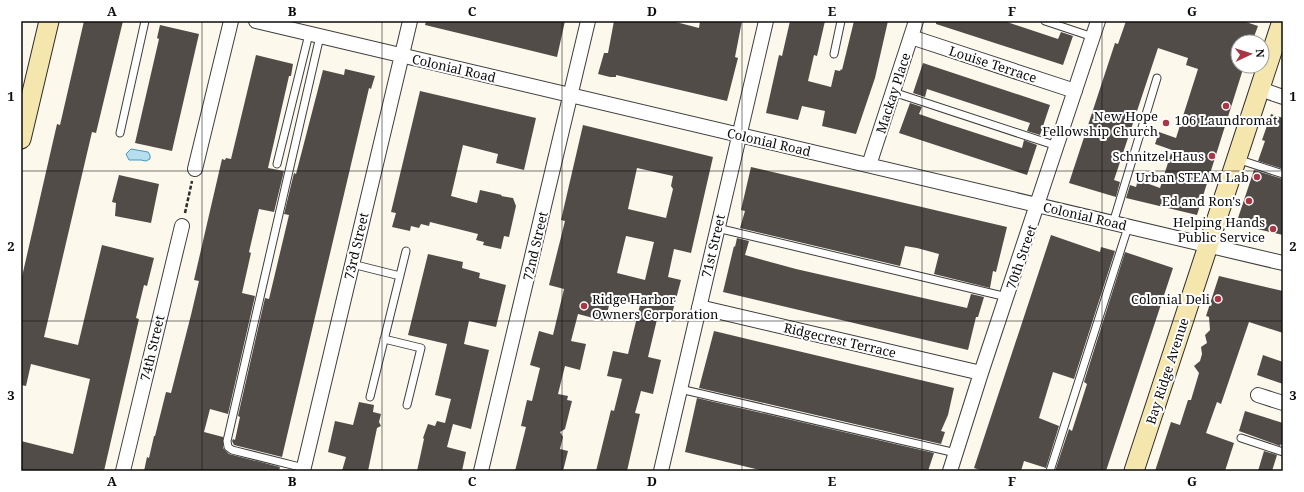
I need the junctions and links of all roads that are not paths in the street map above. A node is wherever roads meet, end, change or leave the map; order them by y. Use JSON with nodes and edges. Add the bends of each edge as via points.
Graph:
{"nodes":[{"id":1,"x":49,"y":21,"type":"edge"},
{"id":2,"x":145,"y":21,"type":"edge"},
{"id":3,"x":231,"y":21,"type":"edge"},
{"id":4,"x":256,"y":21,"type":"edge"},
{"id":5,"x":410,"y":21,"type":"edge"},
{"id":6,"x":588,"y":21,"type":"edge"},
{"id":7,"x":766,"y":21,"type":"edge"},
{"id":8,"x":842,"y":21,"type":"edge"},
{"id":9,"x":916,"y":21,"type":"edge"},
{"id":10,"x":1045,"y":21,"type":"edge"},
{"id":11,"x":1098,"y":21,"type":"edge"},
{"id":12,"x":1282,"y":21,"type":"edge"},
{"id":13,"x":315,"y":35,"type":"junction"},
{"id":14,"x":911,"y":37,"type":"junction"},
{"id":15,"x":1093,"y":37,"type":"junction"},
{"id":16,"x":834,"y":54,"type":"dead end"},
{"id":17,"x":402,"y":55,"type":"junction"},
{"id":18,"x":1157,"y":78,"type":"dead end"},
{"id":19,"x":1260,"y":89,"type":"junction"},
{"id":20,"x":1075,"y":91,"type":"junction"},
{"id":21,"x":893,"y":92,"type":"junction"},
{"id":22,"x":571,"y":95,"type":"junction"},
{"id":23,"x":1283,"y":97,"type":"edge"},
{"id":24,"x":120,"y":133,"type":"dead end"},
{"id":25,"x":739,"y":135,"type":"junction"},
{"id":26,"x":21,"y":139,"type":"edge"},
{"id":27,"x":1057,"y":146,"type":"junction"},
{"id":28,"x":1237,"y":159,"type":"junction"},
{"id":29,"x":277,"y":164,"type":"dead end"},
{"id":30,"x":869,"y":165,"type":"junction"},
{"id":31,"x":195,"y":169,"type":"road end"},
{"id":32,"x":1283,"y":174,"type":"edge"},
{"id":33,"x":1038,"y":206,"type":"junction"},
{"id":34,"x":1113,"y":223,"type":"junction"},
{"id":35,"x":182,"y":226,"type":"road end"},
{"id":36,"x":1128,"y":227,"type":"junction"},
{"id":37,"x":717,"y":228,"type":"junction"},
{"id":38,"x":1208,"y":246,"type":"junction"},
{"id":39,"x":406,"y":251,"type":"dead end"},
{"id":40,"x":1283,"y":263,"type":"edge"},
{"id":41,"x":352,"y":264,"type":"junction"},
{"id":42,"x":400,"y":276,"type":"junction"},
{"id":43,"x":1007,"y":297,"type":"junction"},
{"id":44,"x":698,"y":307,"type":"junction"},
{"id":45,"x":384,"y":339,"type":"junction"},
{"id":46,"x":981,"y":373,"type":"junction"},
{"id":47,"x":680,"y":389,"type":"junction"},
{"id":48,"x":1258,"y":395,"type":"dead end"},
{"id":49,"x":370,"y":397,"type":"dead end"},
{"id":50,"x":1283,"y":403,"type":"edge"},
{"id":51,"x":407,"y":405,"type":"dead end"},
{"id":52,"x":1241,"y":438,"type":"dead end"},
{"id":53,"x":1283,"y":452,"type":"edge"},
{"id":54,"x":956,"y":453,"type":"junction"},
{"id":55,"x":303,"y":470,"type":"edge"},
{"id":56,"x":123,"y":471,"type":"edge"},
{"id":57,"x":482,"y":471,"type":"edge"},
{"id":58,"x":662,"y":471,"type":"edge"},
{"id":59,"x":950,"y":471,"type":"edge"},
{"id":60,"x":1050,"y":471,"type":"edge"},
{"id":61,"x":1134,"y":471,"type":"edge"}],
"edges":[{"from":1,"to":26,"type":"street"},
{"from":2,"to":24,"type":"lane"},
{"from":3,"to":31,"type":"street"},
{"from":4,"to":13,"type":"street","name":"Colonial Road"},
{"from":5,"to":17,"type":"street","name":"73rd Street"},
{"from":6,"to":22,"type":"street","name":"72nd Street"},
{"from":7,"to":25,"type":"street","name":"71st Street"},
{"from":8,"to":16,"type":"lane"},
{"from":9,"to":14,"type":"street","name":"Mackay Place"},
{"from":10,"to":15,"type":"lane"},
{"from":11,"to":15,"type":"street","name":"70th Street"},
{"from":12,"to":19,"type":"street","name":"Bay Ridge Avenue"},
{"from":13,"to":17,"type":"street","name":"Colonial Road"},
{"from":13,"to":29,"type":"lane"},
{"from":13,"to":55,"type":"lane","via":[[227,441],[228,447],[232,450]]},
{"from":14,"to":20,"type":"street","name":"Louise Terrace"},
{"from":14,"to":21,"type":"street","name":"Mackay Place"},
{"from":15,"to":20,"type":"street","name":"70th Street"},
{"from":17,"to":22,"type":"street","name":"Colonial Road"},
{"from":17,"to":41,"type":"street","name":"73rd Street"},
{"from":18,"to":34,"type":"lane"},
{"from":19,"to":23,"type":"street"},
{"from":19,"to":28,"type":"street","name":"Bay Ridge Avenue"},
{"from":20,"to":27,"type":"street","name":"70th Street"},
{"from":21,"to":27,"type":"lane"},
{"from":21,"to":30,"type":"street","name":"Mackay Place"},
{"from":22,"to":25,"type":"street","name":"Colonial Road"},
{"from":22,"to":57,"type":"street","name":"72nd Street"},
{"from":25,"to":30,"type":"street","name":"Colonial Road"},
{"from":25,"to":37,"type":"street","name":"71st Street"},
{"from":27,"to":33,"type":"street","name":"70th Street"},
{"from":28,"to":32,"type":"lane"},
{"from":28,"to":38,"type":"street","name":"Bay Ridge Avenue"},
{"from":30,"to":33,"type":"street","name":"Colonial Road"},
{"from":33,"to":34,"type":"street","name":"Colonial Road"},
{"from":33,"to":43,"type":"street","name":"70th Street"},
{"from":34,"to":36,"type":"street","name":"Colonial Road"},
{"from":35,"to":56,"type":"street","name":"74th Street"},
{"from":36,"to":38,"type":"street","name":"Colonial Road"},
{"from":36,"to":60,"type":"lane"},
{"from":37,"to":43,"type":"lane"},
{"from":37,"to":44,"type":"street","name":"71st Street"},
{"from":38,"to":40,"type":"street","name":"Colonial Road"},
{"from":38,"to":61,"type":"street","name":"Bay Ridge Avenue"},
{"from":39,"to":42,"type":"lane"},
{"from":41,"to":42,"type":"lane"},
{"from":41,"to":55,"type":"street","name":"73rd Street"},
{"from":42,"to":45,"type":"lane"},
{"from":43,"to":46,"type":"street","name":"70th Street"},
{"from":44,"to":46,"type":"street","name":"Ridgecrest Terrace"},
{"from":44,"to":47,"type":"street","name":"71st Street"},
{"from":45,"to":49,"type":"lane"},
{"from":45,"to":51,"type":"lane","via":[[421,348]]},
{"from":46,"to":54,"type":"street","name":"70th Street"},
{"from":47,"to":54,"type":"lane"},
{"from":47,"to":58,"type":"street","name":"71st Street"},
{"from":48,"to":50,"type":"street"},
{"from":52,"to":53,"type":"lane"},
{"from":54,"to":59,"type":"street","name":"70th Street"}]}
